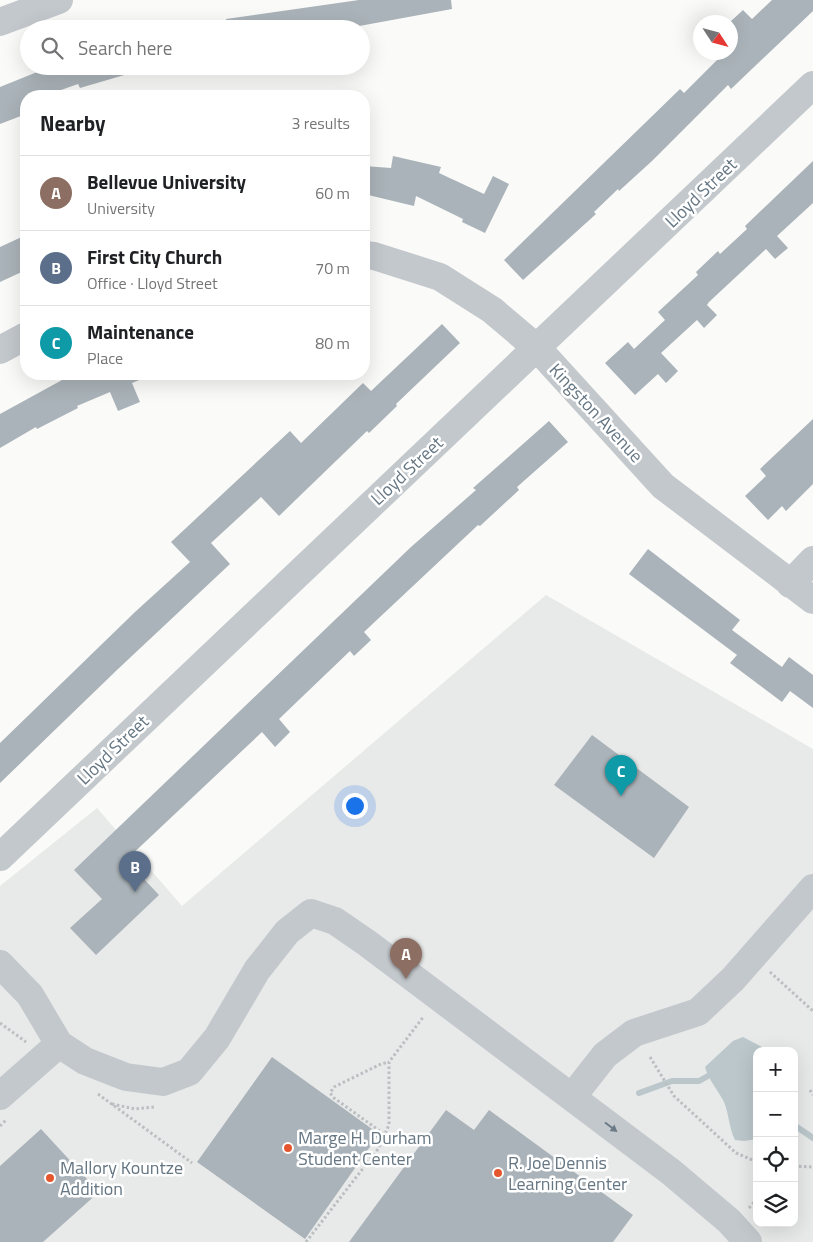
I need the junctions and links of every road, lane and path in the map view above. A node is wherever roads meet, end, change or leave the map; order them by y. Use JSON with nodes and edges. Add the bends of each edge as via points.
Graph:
{"nodes":[{"id":1,"x":59,"y":0,"type":"edge"},
{"id":2,"x":0,"y":22,"type":"edge"},
{"id":3,"x":813,"y":86,"type":"edge"},
{"id":4,"x":370,"y":256,"type":"edge"},
{"id":5,"x":20,"y":339,"type":"edge"},
{"id":6,"x":538,"y":349,"type":"junction"},
{"id":7,"x":0,"y":350,"type":"edge"},
{"id":8,"x":813,"y":560,"type":"edge"},
{"id":9,"x":790,"y":584,"type":"junction"},
{"id":10,"x":813,"y":600,"type":"edge"},
{"id":11,"x":0,"y":857,"type":"edge"},
{"id":12,"x":813,"y":888,"type":"edge"},
{"id":13,"x":754,"y":955,"type":"junction"},
{"id":14,"x":0,"y":964,"type":"edge"},
{"id":15,"x":813,"y":1011,"type":"edge"},
{"id":16,"x":425,"y":1014,"type":"dead end"},
{"id":17,"x":59,"y":1044,"type":"junction"},
{"id":18,"x":650,"y":1057,"type":"dead end"},
{"id":19,"x":389,"y":1062,"type":"junction"},
{"id":20,"x":810,"y":1090,"type":"dead end"},
{"id":21,"x":813,"y":1095,"type":"edge"},
{"id":22,"x":0,"y":1096,"type":"edge"},
{"id":23,"x":572,"y":1097,"type":"junction"},
{"id":24,"x":384,"y":1134,"type":"junction"},
{"id":25,"x":753,"y":1160,"type":"edge"},
{"id":26,"x":798,"y":1166,"type":"edge"},
{"id":27,"x":813,"y":1167,"type":"edge"},
{"id":28,"x":306,"y":1242,"type":"edge"},
{"id":29,"x":748,"y":1242,"type":"edge"}],
"edges":[{"from":1,"to":2,"type":"street"},
{"from":3,"to":6,"type":"street","name":"Lloyd Street"},
{"from":4,"to":6,"type":"street","name":"Kingston Avenue","via":[[440,277],[492,310]]},
{"from":5,"to":7,"type":"street"},
{"from":6,"to":9,"type":"street","name":"Kingston Avenue","via":[[663,486]]},
{"from":6,"to":11,"type":"street","name":"Lloyd Street"},
{"from":8,"to":9,"type":"street"},
{"from":9,"to":10,"type":"street","name":"Kingston Avenue"},
{"from":12,"to":13,"type":"street"},
{"from":13,"to":15,"type":"path"},
{"from":13,"to":23,"type":"street","via":[[734,979],[698,1012],[634,1033],[605,1055]]},
{"from":14,"to":17,"type":"street","via":[[30,995]]},
{"from":16,"to":19,"type":"path"},
{"from":17,"to":22,"type":"street"},
{"from":17,"to":23,"type":"street","via":[[85,1061],[126,1077],[164,1082],[189,1072],[217,1038],[257,970],[287,932],[311,914],[334,921],[367,943]]},
{"from":18,"to":25,"type":"path","via":[[674,1096],[736,1153]]},
{"from":19,"to":24,"type":"path","via":[[389,1125]]},
{"from":19,"to":24,"type":"path","via":[[334,1087],[330,1093]]},
{"from":20,"to":21,"type":"path"},
{"from":23,"to":29,"type":"street","one_way":true,"via":[[671,1172],[730,1221]]},
{"from":24,"to":28,"type":"path","via":[[378,1148]]},
{"from":26,"to":27,"type":"path"}]}
